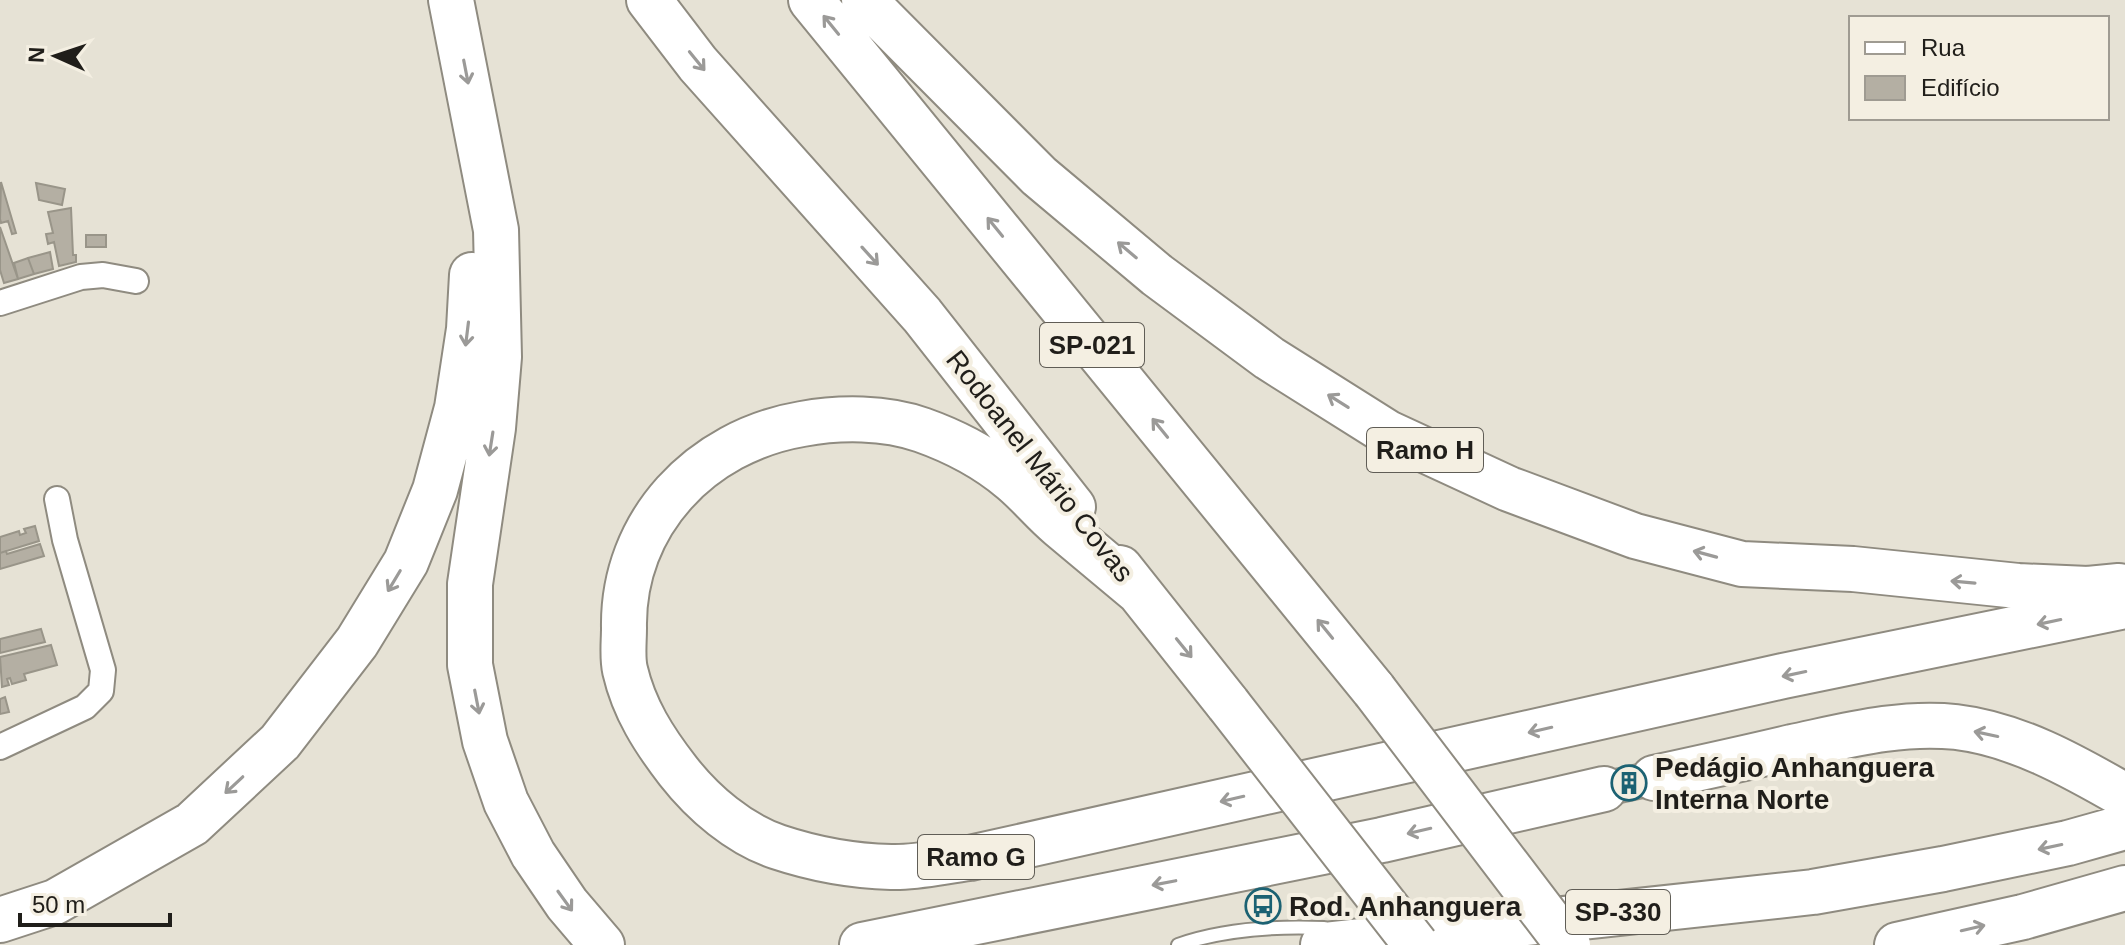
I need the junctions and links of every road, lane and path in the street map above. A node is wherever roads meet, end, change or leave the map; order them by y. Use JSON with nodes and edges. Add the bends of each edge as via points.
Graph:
{"nodes":[{"id":1,"x":451,"y":0,"type":"edge"},
{"id":2,"x":649,"y":0,"type":"edge"},
{"id":3,"x":811,"y":0,"type":"edge"},
{"id":4,"x":864,"y":0,"type":"edge"},
{"id":5,"x":480,"y":144,"type":"junction"},
{"id":6,"x":136,"y":281,"type":"dead end"},
{"id":7,"x":0,"y":303,"type":"edge"},
{"id":8,"x":57,"y":499,"type":"dead end"},
{"id":9,"x":2125,"y":586,"type":"edge"},
{"id":10,"x":1139,"y":592,"type":"junction"},
{"id":11,"x":2125,"y":606,"type":"edge"},
{"id":12,"x":0,"y":747,"type":"edge"},
{"id":13,"x":1654,"y":778,"type":"dead end"},
{"id":14,"x":1604,"y":789,"type":"dead end"},
{"id":15,"x":2125,"y":796,"type":"edge"},
{"id":16,"x":2125,"y":827,"type":"edge"},
{"id":17,"x":2125,"y":857,"type":"edge"},
{"id":18,"x":2125,"y":888,"type":"edge"},
{"id":19,"x":0,"y":920,"type":"edge"},
{"id":20,"x":1333,"y":934,"type":"edge"},
{"id":21,"x":1419,"y":940,"type":"edge"},
{"id":22,"x":602,"y":945,"type":"edge"},
{"id":23,"x":862,"y":945,"type":"edge"},
{"id":24,"x":1178,"y":945,"type":"edge"},
{"id":25,"x":1568,"y":945,"type":"edge"},
{"id":26,"x":1590,"y":945,"type":"edge"},
{"id":27,"x":1897,"y":945,"type":"edge"}],
"edges":[{"from":1,"to":5,"type":"highway","one_way":true},
{"from":2,"to":10,"type":"highway","name":"Rodoanel Mário Covas","one_way":true,"via":[[698,64],[922,315]]},
{"from":25,"to":3,"type":"highway","number":"SP-021","one_way":true,"bridge":true,"via":[[1374,690]]},
{"from":9,"to":4,"type":"highway","number":"Ramo H","one_way":true,"via":[[2018,586],[1742,564],[1635,536],[1509,489],[1388,433],[1269,358],[1157,275],[1039,176]]},
{"from":5,"to":19,"type":"highway","one_way":true,"via":[[469,329],[457,408],[435,490],[406,562],[357,642],[280,742],[192,824],[55,902]]},
{"from":5,"to":22,"type":"highway","one_way":true,"via":[[496,230],[499,357],[470,584],[470,665],[485,741],[506,802],[533,854]]},
{"from":6,"to":7,"type":"street","via":[[81,277]]},
{"from":8,"to":12,"type":"street","via":[[103,670],[101,691],[85,707]]},
{"from":11,"to":10,"type":"highway","number":"Ramo G","one_way":true,"via":[[1783,676],[970,858],[893,867],[789,850],[735,826],[691,788],[657,744],[636,706],[624,667],[623,614],[630,569],[650,524],[697,469],[741,442],[777,428],[828,419],[921,430],[973,453],[1011,479]]},
{"from":10,"to":21,"type":"highway","name":"Rodoanel Mário Covas","one_way":true,"bridge":true},
{"from":15,"to":13,"type":"highway","one_way":true,"via":[[2009,739],[1956,727],[1902,726]]},
{"from":14,"to":23,"type":"highway","one_way":true,"via":[[1382,840]]},
{"from":16,"to":21,"type":"highway","number":"SP-330","one_way":true,"via":[[2068,843],[1813,892]]},
{"from":17,"to":26,"type":"highway","number":"SP-330","via":[[1947,898]]},
{"from":27,"to":18,"type":"highway","one_way":true},
{"from":20,"to":21,"type":"highway","number":"SP-330"},
{"from":20,"to":24,"type":"lane","via":[[1299,927],[1249,930]]}]}
